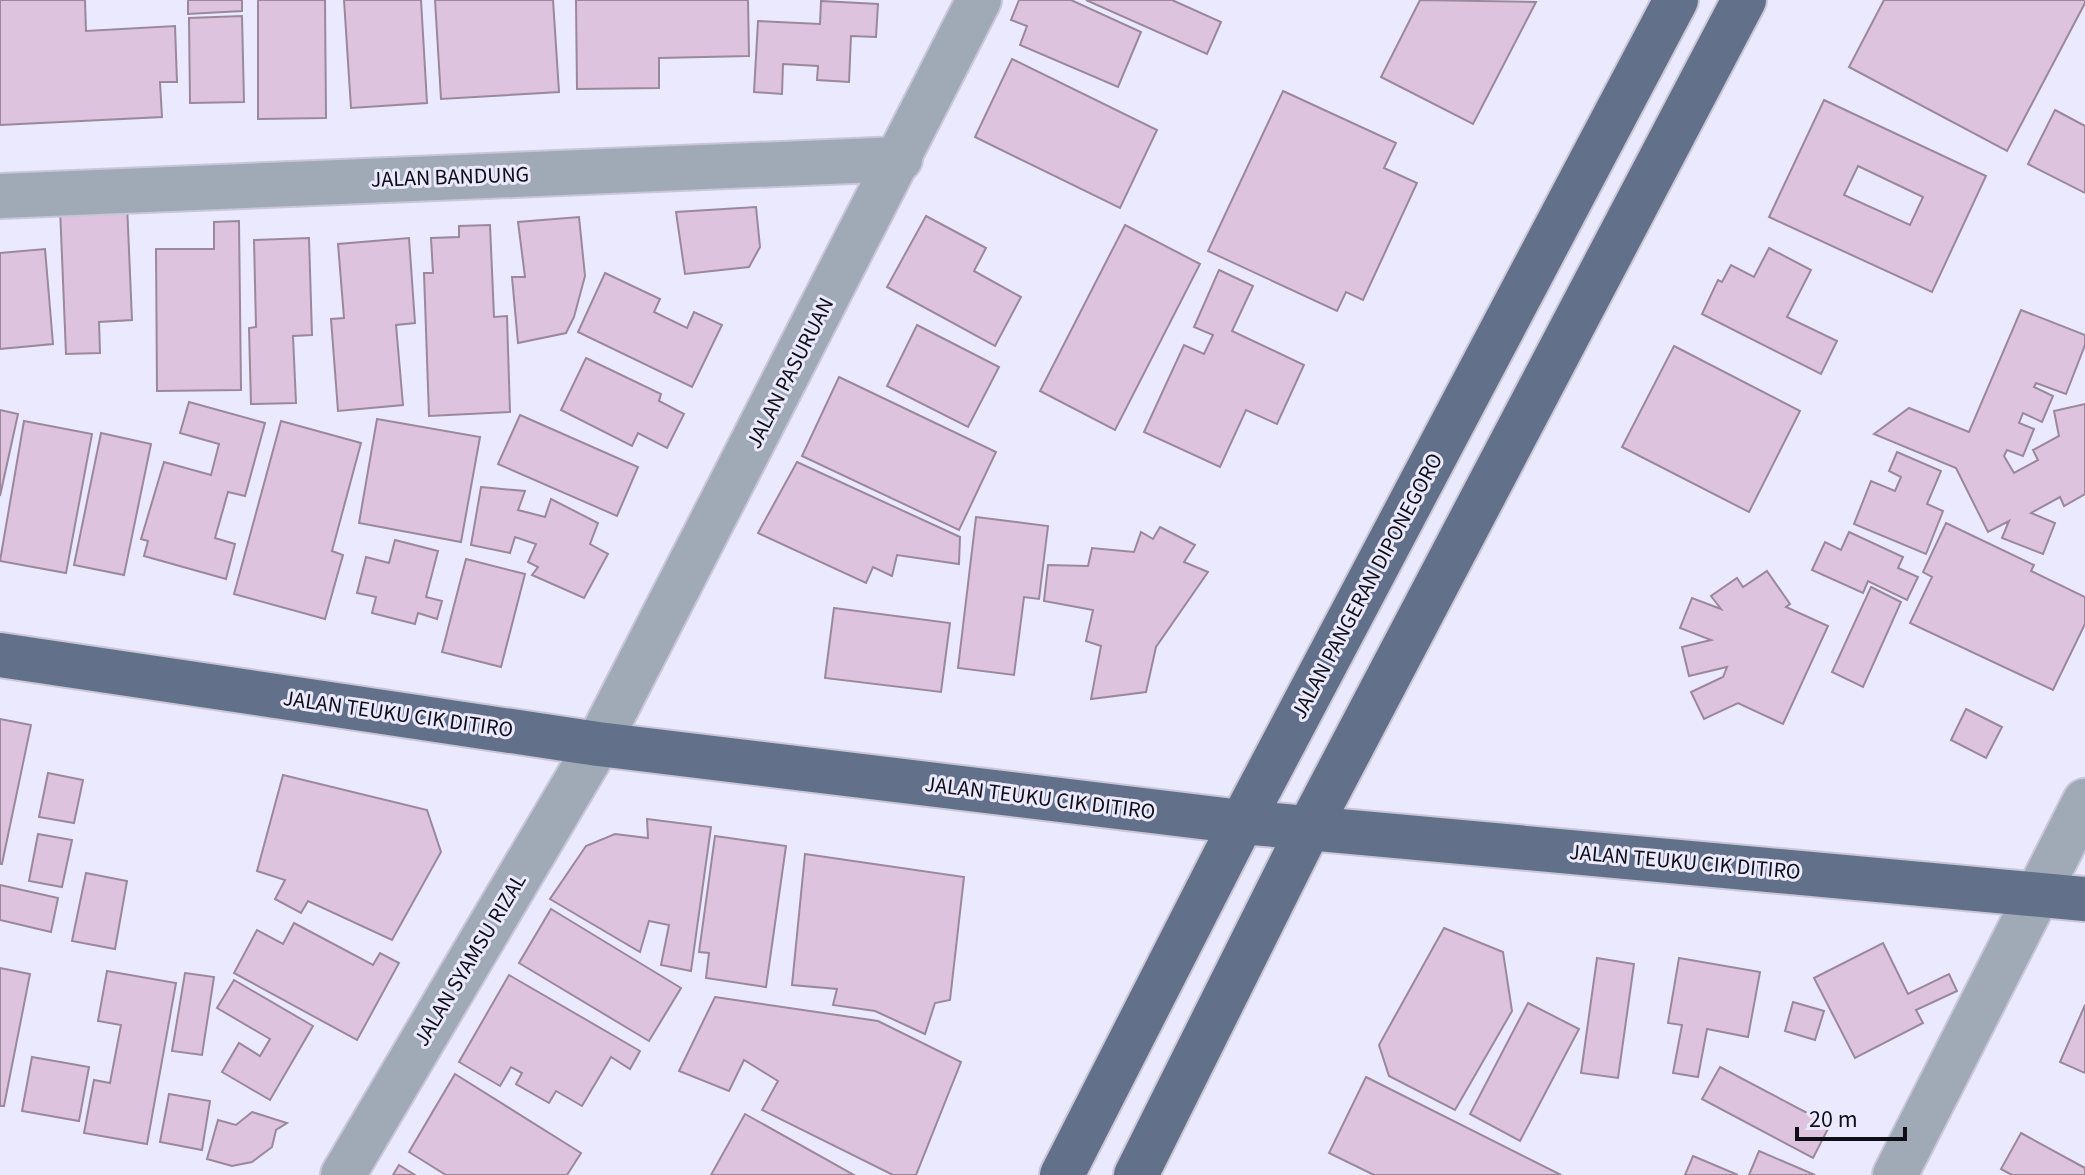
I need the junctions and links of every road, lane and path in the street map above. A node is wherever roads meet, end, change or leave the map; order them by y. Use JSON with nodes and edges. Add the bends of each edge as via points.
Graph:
{"nodes":[{"id":1,"x":979,"y":0,"type":"edge"},
{"id":2,"x":1676,"y":0,"type":"edge"},
{"id":3,"x":1744,"y":0,"type":"edge"},
{"id":4,"x":900,"y":159,"type":"junction"},
{"id":5,"x":0,"y":196,"type":"edge"},
{"id":6,"x":0,"y":655,"type":"edge"},
{"id":7,"x":598,"y":744,"type":"junction"},
{"id":8,"x":2085,"y":801,"type":"edge"},
{"id":9,"x":1242,"y":822,"type":"junction"},
{"id":10,"x":1309,"y":828,"type":"junction"},
{"id":11,"x":2039,"y":894,"type":"junction"},
{"id":12,"x":2085,"y":899,"type":"edge"},
{"id":13,"x":343,"y":1175,"type":"edge"},
{"id":14,"x":1062,"y":1175,"type":"edge"},
{"id":15,"x":1136,"y":1175,"type":"edge"},
{"id":16,"x":1895,"y":1175,"type":"edge"}],
"edges":[{"from":1,"to":4,"type":"street","name":"JALAN PASURUAN"},
{"from":2,"to":9,"type":"main road","name":"JALAN PANGERAN DIPONEGORO"},
{"from":3,"to":10,"type":"main road"},
{"from":4,"to":5,"type":"street","name":"JALAN BANDUNG"},
{"from":4,"to":7,"type":"street","name":"JALAN PASURUAN"},
{"from":6,"to":7,"type":"main road","name":"JALAN TEUKU CIK DITIRO"},
{"from":7,"to":9,"type":"main road","name":"JALAN TEUKU CIK DITIRO"},
{"from":7,"to":13,"type":"street","name":"JALAN SYAMSU RIZAL"},
{"from":8,"to":11,"type":"street"},
{"from":9,"to":10,"type":"main road","name":"JALAN TEUKU CIK DITIRO"},
{"from":9,"to":14,"type":"main road","name":"JALAN PANGERAN DIPONEGORO"},
{"from":10,"to":11,"type":"main road","name":"JALAN TEUKU CIK DITIRO"},
{"from":10,"to":15,"type":"main road"},
{"from":11,"to":12,"type":"main road","name":"JALAN TEUKU CIK DITIRO"},
{"from":11,"to":16,"type":"street"}]}
